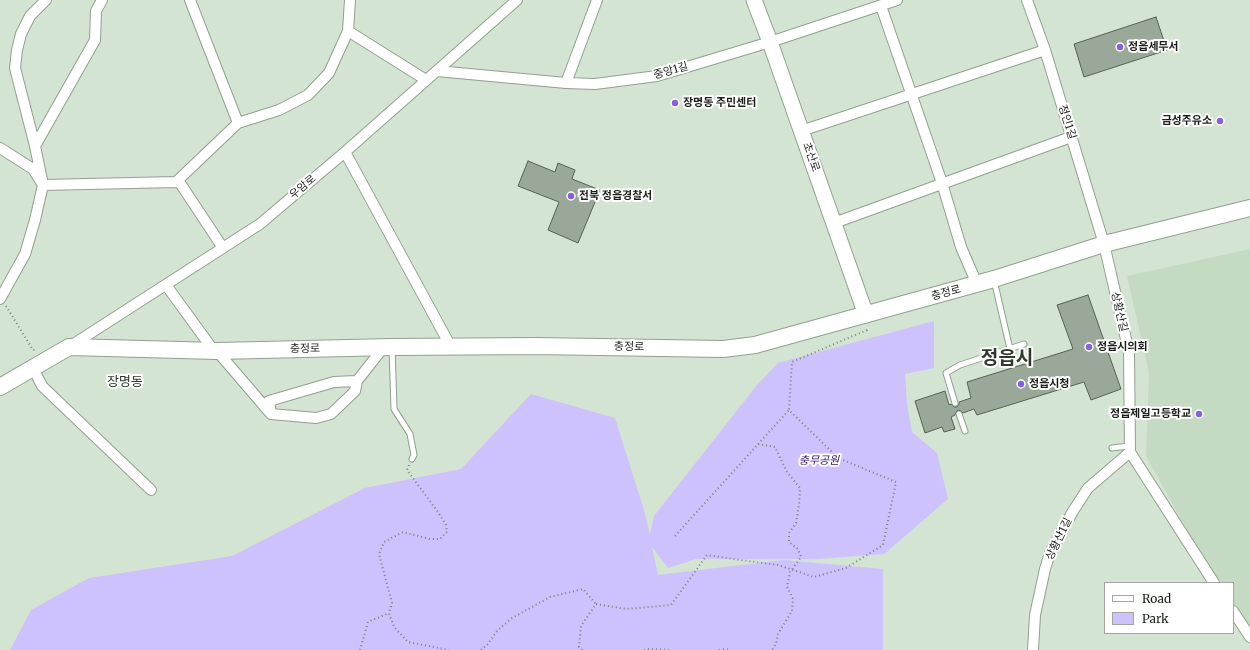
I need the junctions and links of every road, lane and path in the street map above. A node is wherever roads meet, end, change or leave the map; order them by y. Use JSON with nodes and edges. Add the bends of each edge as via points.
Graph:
{"nodes":[{"id":1,"x":46,"y":0,"type":"edge"},
{"id":2,"x":102,"y":0,"type":"edge"},
{"id":3,"x":190,"y":0,"type":"edge"},
{"id":4,"x":350,"y":0,"type":"edge"},
{"id":5,"x":517,"y":0,"type":"edge"},
{"id":6,"x":597,"y":0,"type":"edge"},
{"id":7,"x":754,"y":0,"type":"edge"},
{"id":8,"x":897,"y":0,"type":"edge"},
{"id":9,"x":1028,"y":0,"type":"edge"},
{"id":10,"x":881,"y":6,"type":"junction"},
{"id":11,"x":348,"y":30,"type":"junction"},
{"id":12,"x":770,"y":42,"type":"junction"},
{"id":13,"x":1045,"y":50,"type":"junction"},
{"id":14,"x":436,"y":71,"type":"junction"},
{"id":15,"x":426,"y":80,"type":"junction"},
{"id":16,"x":566,"y":83,"type":"junction"},
{"id":17,"x":913,"y":95,"type":"junction"},
{"id":18,"x":238,"y":123,"type":"junction"},
{"id":19,"x":802,"y":132,"type":"junction"},
{"id":20,"x":1071,"y":137,"type":"junction"},
{"id":21,"x":35,"y":146,"type":"junction"},
{"id":22,"x":0,"y":148,"type":"edge"},
{"id":23,"x":345,"y":152,"type":"junction"},
{"id":24,"x":176,"y":182,"type":"junction"},
{"id":25,"x":942,"y":183,"type":"junction"},
{"id":26,"x":43,"y":185,"type":"junction"},
{"id":27,"x":1250,"y":208,"type":"edge"},
{"id":28,"x":834,"y":223,"type":"junction"},
{"id":29,"x":1104,"y":244,"type":"junction"},
{"id":30,"x":223,"y":248,"type":"junction"},
{"id":31,"x":994,"y":279,"type":"junction"},
{"id":32,"x":976,"y":284,"type":"junction"},
{"id":33,"x":166,"y":285,"type":"junction"},
{"id":34,"x":1,"y":298,"type":"edge"},
{"id":35,"x":866,"y":314,"type":"junction"},
{"id":36,"x":1024,"y":344,"type":"dead end"},
{"id":37,"x":69,"y":347,"type":"junction"},
{"id":38,"x":450,"y":347,"type":"junction"},
{"id":39,"x":388,"y":348,"type":"junction"},
{"id":40,"x":40,"y":349,"type":"dead end"},
{"id":41,"x":1010,"y":349,"type":"junction"},
{"id":42,"x":216,"y":351,"type":"junction"},
{"id":43,"x":33,"y":368,"type":"junction"},
{"id":44,"x":357,"y":381,"type":"junction"},
{"id":45,"x":0,"y":387,"type":"edge"},
{"id":46,"x":955,"y":403,"type":"dead end"},
{"id":47,"x":789,"y":410,"type":"junction"},
{"id":48,"x":271,"y":414,"type":"junction"},
{"id":49,"x":959,"y":414,"type":"dead end"},
{"id":50,"x":965,"y":431,"type":"dead end"},
{"id":51,"x":758,"y":444,"type":"junction"},
{"id":52,"x":1112,"y":448,"type":"dead end"},
{"id":53,"x":1129,"y":449,"type":"junction"},
{"id":54,"x":412,"y":459,"type":"joint"},
{"id":55,"x":151,"y":490,"type":"dead end"},
{"id":56,"x":675,"y":536,"type":"dead end"},
{"id":57,"x":792,"y":570,"type":"junction"},
{"id":58,"x":1213,"y":582,"type":"edge"},
{"id":59,"x":596,"y":604,"type":"junction"},
{"id":60,"x":389,"y":613,"type":"junction"},
{"id":61,"x":1234,"y":613,"type":"edge"},
{"id":62,"x":1250,"y":637,"type":"edge"},
{"id":63,"x":360,"y":650,"type":"edge"},
{"id":64,"x":449,"y":650,"type":"edge"},
{"id":65,"x":481,"y":650,"type":"edge"},
{"id":66,"x":582,"y":650,"type":"edge"},
{"id":67,"x":644,"y":650,"type":"edge"},
{"id":68,"x":670,"y":650,"type":"edge"},
{"id":69,"x":719,"y":650,"type":"edge"},
{"id":70,"x":729,"y":650,"type":"edge"},
{"id":71,"x":772,"y":650,"type":"edge"},
{"id":72,"x":1032,"y":650,"type":"edge"}],
"edges":[{"from":1,"to":21,"type":"street","via":[[30,16],[21,34],[15,68]]},
{"from":2,"to":21,"type":"street","via":[[96,11],[95,40]]},
{"from":3,"to":18,"type":"street"},
{"from":4,"to":11,"type":"street"},
{"from":5,"to":14,"type":"street","name":"우암로"},
{"from":6,"to":16,"type":"street"},
{"from":7,"to":12,"type":"street","name":"초산로"},
{"from":8,"to":10,"type":"street","name":"중앙1길"},
{"from":9,"to":13,"type":"street","name":"정인1길"},
{"from":10,"to":12,"type":"street","name":"중앙1길"},
{"from":10,"to":17,"type":"street"},
{"from":11,"to":15,"type":"street"},
{"from":11,"to":18,"type":"street","via":[[329,73],[308,95],[279,110]]},
{"from":12,"to":16,"type":"street","name":"중앙1길","via":[[657,76],[595,84]]},
{"from":12,"to":19,"type":"street","name":"초산로"},
{"from":13,"to":17,"type":"street"},
{"from":13,"to":20,"type":"street","name":"정인1길"},
{"from":14,"to":15,"type":"street","name":"우암로"},
{"from":14,"to":16,"type":"street","name":"중앙1길"},
{"from":15,"to":23,"type":"street","name":"우암로"},
{"from":17,"to":19,"type":"street"},
{"from":17,"to":25,"type":"street"},
{"from":18,"to":24,"type":"street"},
{"from":19,"to":28,"type":"street","name":"초산로"},
{"from":20,"to":25,"type":"street"},
{"from":20,"to":29,"type":"street","name":"정인1길"},
{"from":21,"to":26,"type":"street"},
{"from":22,"to":26,"type":"street","via":[[33,169]]},
{"from":23,"to":30,"type":"street","name":"우암로","via":[[260,224]]},
{"from":23,"to":38,"type":"street"},
{"from":24,"to":26,"type":"street"},
{"from":24,"to":30,"type":"street","via":[[180,183]]},
{"from":25,"to":28,"type":"street"},
{"from":25,"to":32,"type":"street"},
{"from":26,"to":34,"type":"street","via":[[25,254]]},
{"from":27,"to":29,"type":"main road","name":"충정로"},
{"from":28,"to":35,"type":"street","name":"초산로"},
{"from":29,"to":31,"type":"main road","name":"충정로"},
{"from":29,"to":53,"type":"street","name":"상황산길","via":[[1129,352]]},
{"from":30,"to":33,"type":"street","name":"우암로"},
{"from":31,"to":32,"type":"main road","name":"충정로"},
{"from":31,"to":41,"type":"lane"},
{"from":32,"to":35,"type":"main road","name":"충정로"},
{"from":33,"to":37,"type":"street","name":"우암로"},
{"from":33,"to":42,"type":"street"},
{"from":34,"to":40,"type":"path","via":[[33,350]]},
{"from":35,"to":38,"type":"main road","name":"충정로","via":[[755,345],[723,349]]},
{"from":35,"to":47,"type":"path","via":[[867,330],[792,362]]},
{"from":36,"to":41,"type":"lane"},
{"from":37,"to":42,"type":"main road","name":"충정로"},
{"from":37,"to":43,"type":"main road"},
{"from":38,"to":39,"type":"main road","name":"충정로"},
{"from":39,"to":42,"type":"main road","name":"충정로"},
{"from":39,"to":44,"type":"street"},
{"from":39,"to":54,"type":"lane","via":[[394,408],[410,434],[414,455]]},
{"from":41,"to":46,"type":"lane","via":[[960,365],[946,373]]},
{"from":42,"to":48,"type":"street"},
{"from":43,"to":45,"type":"main road"},
{"from":43,"to":55,"type":"street","via":[[42,386]]},
{"from":44,"to":48,"type":"street","via":[[334,382],[269,401]]},
{"from":44,"to":48,"type":"street","via":[[355,391],[331,414],[316,418]]},
{"from":47,"to":51,"type":"path"},
{"from":47,"to":57,"type":"path","via":[[838,458],[896,482],[883,545],[846,568],[814,577]]},
{"from":49,"to":50,"type":"lane"},
{"from":51,"to":56,"type":"path"},
{"from":51,"to":57,"type":"path","via":[[775,447],[786,472],[800,488],[796,523],[789,533],[789,542],[798,549],[801,557]]},
{"from":52,"to":53,"type":"lane"},
{"from":53,"to":58,"type":"street"},
{"from":53,"to":72,"type":"street","name":"상황산1길","via":[[1088,488],[1050,554],[1035,615]]},
{"from":54,"to":60,"type":"path","via":[[407,470],[438,512],[447,532],[440,539],[430,539],[403,532],[384,542],[379,554],[392,603]]},
{"from":57,"to":59,"type":"path","via":[[778,565],[708,555],[671,605],[626,609]]},
{"from":57,"to":71,"type":"path","via":[[787,587],[793,599],[792,611]]},
{"from":59,"to":65,"type":"path","via":[[583,589],[550,597],[512,618]]},
{"from":59,"to":66,"type":"path","via":[[581,626],[579,648]]},
{"from":60,"to":63,"type":"path","via":[[368,622]]},
{"from":60,"to":64,"type":"path","via":[[394,627],[408,642]]},
{"from":61,"to":62,"type":"street"},
{"from":67,"to":68,"type":"path"},
{"from":69,"to":70,"type":"path"}]}
